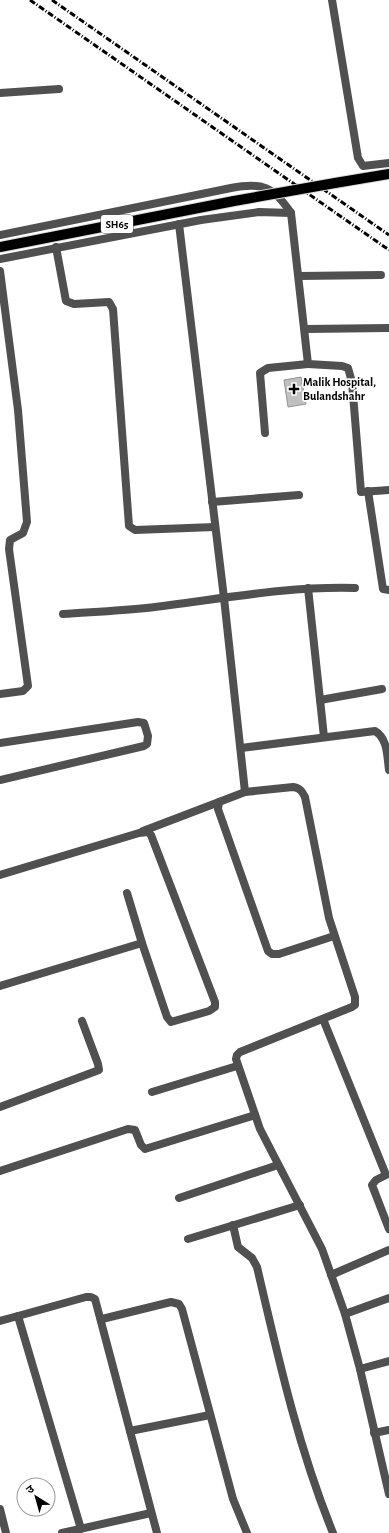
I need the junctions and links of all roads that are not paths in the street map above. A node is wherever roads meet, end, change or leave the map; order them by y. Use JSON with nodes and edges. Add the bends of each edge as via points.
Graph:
{"nodes":[{"id":1,"x":332,"y":0,"type":"edge"},
{"id":2,"x":58,"y":89,"type":"dead end"},
{"id":3,"x":0,"y":93,"type":"edge"},
{"id":4,"x":389,"y":163,"type":"edge"},
{"id":5,"x":389,"y":174,"type":"edge"},
{"id":6,"x":291,"y":213,"type":"junction"},
{"id":7,"x":179,"y":224,"type":"junction"},
{"id":8,"x":0,"y":235,"type":"edge"},
{"id":9,"x":0,"y":247,"type":"edge"},
{"id":10,"x":56,"y":247,"type":"junction"},
{"id":11,"x":0,"y":259,"type":"edge"},
{"id":12,"x":0,"y":271,"type":"edge"},
{"id":13,"x":381,"y":275,"type":"dead end"},
{"id":14,"x":299,"y":276,"type":"junction"},
{"id":15,"x":389,"y":328,"type":"edge"},
{"id":16,"x":305,"y":329,"type":"junction"},
{"id":17,"x":308,"y":364,"type":"junction"},
{"id":18,"x":265,"y":433,"type":"dead end"},
{"id":19,"x":389,"y":490,"type":"edge"},
{"id":20,"x":368,"y":491,"type":"junction"},
{"id":21,"x":299,"y":495,"type":"dead end"},
{"id":22,"x":212,"y":502,"type":"junction"},
{"id":23,"x":215,"y":527,"type":"junction"},
{"id":24,"x":308,"y":588,"type":"junction"},
{"id":25,"x":356,"y":588,"type":"dead end"},
{"id":26,"x":389,"y":590,"type":"edge"},
{"id":27,"x":224,"y":598,"type":"junction"},
{"id":28,"x":63,"y":614,"type":"dead end"},
{"id":29,"x":382,"y":689,"type":"dead end"},
{"id":30,"x":0,"y":694,"type":"edge"},
{"id":31,"x":320,"y":700,"type":"junction"},
{"id":32,"x":324,"y":737,"type":"junction"},
{"id":33,"x":0,"y":743,"type":"edge"},
{"id":34,"x":241,"y":748,"type":"junction"},
{"id":35,"x":389,"y":770,"type":"edge"},
{"id":36,"x":0,"y":780,"type":"edge"},
{"id":37,"x":246,"y":792,"type":"junction"},
{"id":38,"x":219,"y":802,"type":"junction"},
{"id":39,"x":139,"y":833,"type":"junction"},
{"id":40,"x":0,"y":875,"type":"edge"},
{"id":41,"x":127,"y":893,"type":"dead end"},
{"id":42,"x":334,"y":936,"type":"junction"},
{"id":43,"x":142,"y":943,"type":"junction"},
{"id":44,"x":0,"y":986,"type":"edge"},
{"id":45,"x":323,"y":1019,"type":"junction"},
{"id":46,"x":82,"y":1021,"type":"dead end"},
{"id":47,"x":237,"y":1066,"type":"junction"},
{"id":48,"x":152,"y":1092,"type":"dead end"},
{"id":49,"x":0,"y":1107,"type":"edge"},
{"id":50,"x":254,"y":1115,"type":"junction"},
{"id":51,"x":278,"y":1165,"type":"junction"},
{"id":52,"x":0,"y":1171,"type":"edge"},
{"id":53,"x":387,"y":1175,"type":"edge"},
{"id":54,"x":179,"y":1198,"type":"dead end"},
{"id":55,"x":300,"y":1205,"type":"junction"},
{"id":56,"x":233,"y":1225,"type":"junction"},
{"id":57,"x":389,"y":1229,"type":"edge"},
{"id":58,"x":188,"y":1239,"type":"dead end"},
{"id":59,"x":389,"y":1250,"type":"edge"},
{"id":60,"x":331,"y":1275,"type":"junction"},
{"id":61,"x":389,"y":1298,"type":"edge"},
{"id":62,"x":345,"y":1314,"type":"junction"},
{"id":63,"x":18,"y":1316,"type":"junction"},
{"id":64,"x":102,"y":1319,"type":"junction"},
{"id":65,"x":0,"y":1321,"type":"edge"},
{"id":66,"x":389,"y":1361,"type":"edge"},
{"id":67,"x":360,"y":1369,"type":"junction"},
{"id":68,"x":210,"y":1415,"type":"junction"},
{"id":69,"x":389,"y":1430,"type":"edge"},
{"id":70,"x":130,"y":1431,"type":"junction"},
{"id":71,"x":374,"y":1433,"type":"junction"},
{"id":72,"x":389,"y":1494,"type":"edge"},
{"id":73,"x":0,"y":1509,"type":"edge"},
{"id":74,"x":151,"y":1513,"type":"junction"},
{"id":75,"x":81,"y":1529,"type":"junction"},
{"id":76,"x":6,"y":1533,"type":"edge"},
{"id":77,"x":62,"y":1533,"type":"edge"},
{"id":78,"x":157,"y":1533,"type":"edge"},
{"id":79,"x":247,"y":1533,"type":"edge"},
{"id":80,"x":333,"y":1533,"type":"edge"}],
"edges":[{"from":1,"to":4,"type":"street","via":[[358,158],[363,166]]},
{"from":2,"to":3,"type":"street"},
{"from":5,"to":9,"type":"main road","number":"SH65","bridge":true,"via":[[234,201]]},
{"from":6,"to":7,"type":"street","via":[[259,212]]},
{"from":6,"to":8,"type":"street","via":[[281,198],[265,187],[251,185]]},
{"from":6,"to":14,"type":"street"},
{"from":7,"to":10,"type":"street"},
{"from":7,"to":22,"type":"street"},
{"from":10,"to":11,"type":"street"},
{"from":10,"to":23,"type":"street","via":[[66,301],[74,304],[109,302],[113,309],[129,526],[135,530]]},
{"from":12,"to":30,"type":"street","via":[[18,410],[27,522],[26,530],[10,540],[9,549],[28,686],[23,691]]},
{"from":13,"to":14,"type":"street"},
{"from":14,"to":16,"type":"street"},
{"from":15,"to":16,"type":"street"},
{"from":16,"to":17,"type":"street"},
{"from":17,"to":18,"type":"street","via":[[268,368],[260,373]]},
{"from":17,"to":20,"type":"street","via":[[348,368],[361,492]]},
{"from":19,"to":20,"type":"street"},
{"from":20,"to":26,"type":"street","via":[[383,589]]},
{"from":21,"to":22,"type":"street"},
{"from":22,"to":23,"type":"street"},
{"from":23,"to":27,"type":"street"},
{"from":24,"to":25,"type":"street"},
{"from":24,"to":27,"type":"street"},
{"from":24,"to":31,"type":"street"},
{"from":27,"to":28,"type":"street","via":[[144,608]]},
{"from":27,"to":34,"type":"street"},
{"from":29,"to":31,"type":"street"},
{"from":31,"to":32,"type":"street"},
{"from":32,"to":34,"type":"street"},
{"from":32,"to":35,"type":"street","via":[[376,731],[385,743]]},
{"from":33,"to":36,"type":"street","via":[[138,722],[144,723],[148,740],[144,746]]},
{"from":34,"to":37,"type":"street"},
{"from":37,"to":38,"type":"street"},
{"from":37,"to":42,"type":"street","via":[[294,787],[302,792]]},
{"from":38,"to":39,"type":"street"},
{"from":38,"to":42,"type":"street","via":[[218,809],[268,951],[278,954]]},
{"from":39,"to":40,"type":"street"},
{"from":39,"to":43,"type":"street","via":[[148,832],[151,835],[215,1002],[213,1010],[171,1022]]},
{"from":41,"to":43,"type":"street"},
{"from":42,"to":45,"type":"street","via":[[356,1001],[352,1007]]},
{"from":43,"to":44,"type":"street"},
{"from":45,"to":47,"type":"street","via":[[240,1052],[237,1054]]},
{"from":45,"to":53,"type":"street"},
{"from":46,"to":49,"type":"street","via":[[99,1070]]},
{"from":47,"to":48,"type":"street"},
{"from":47,"to":50,"type":"street"},
{"from":50,"to":51,"type":"street"},
{"from":50,"to":52,"type":"street","via":[[145,1148],[141,1145],[135,1130],[128,1130]]},
{"from":51,"to":54,"type":"street"},
{"from":51,"to":55,"type":"street"},
{"from":53,"to":57,"type":"street","via":[[376,1180],[372,1186]]},
{"from":55,"to":56,"type":"street"},
{"from":55,"to":60,"type":"street","via":[[322,1249]]},
{"from":56,"to":58,"type":"street"},
{"from":56,"to":80,"type":"street","via":[[238,1247],[252,1258],[257,1267],[288,1399],[323,1510]]},
{"from":59,"to":60,"type":"street"},
{"from":60,"to":62,"type":"street"},
{"from":61,"to":62,"type":"street"},
{"from":62,"to":67,"type":"street"},
{"from":63,"to":64,"type":"street","via":[[91,1297],[96,1299]]},
{"from":63,"to":65,"type":"street"},
{"from":63,"to":75,"type":"street"},
{"from":64,"to":68,"type":"street","via":[[171,1302],[179,1304]]},
{"from":64,"to":70,"type":"street"},
{"from":66,"to":67,"type":"street"},
{"from":67,"to":71,"type":"street"},
{"from":68,"to":70,"type":"street"},
{"from":68,"to":79,"type":"street","via":[[233,1499]]},
{"from":69,"to":71,"type":"street"},
{"from":70,"to":74,"type":"street"},
{"from":71,"to":72,"type":"street"},
{"from":73,"to":76,"type":"street"},
{"from":74,"to":75,"type":"street"},
{"from":74,"to":78,"type":"street"},
{"from":75,"to":77,"type":"street"}]}
